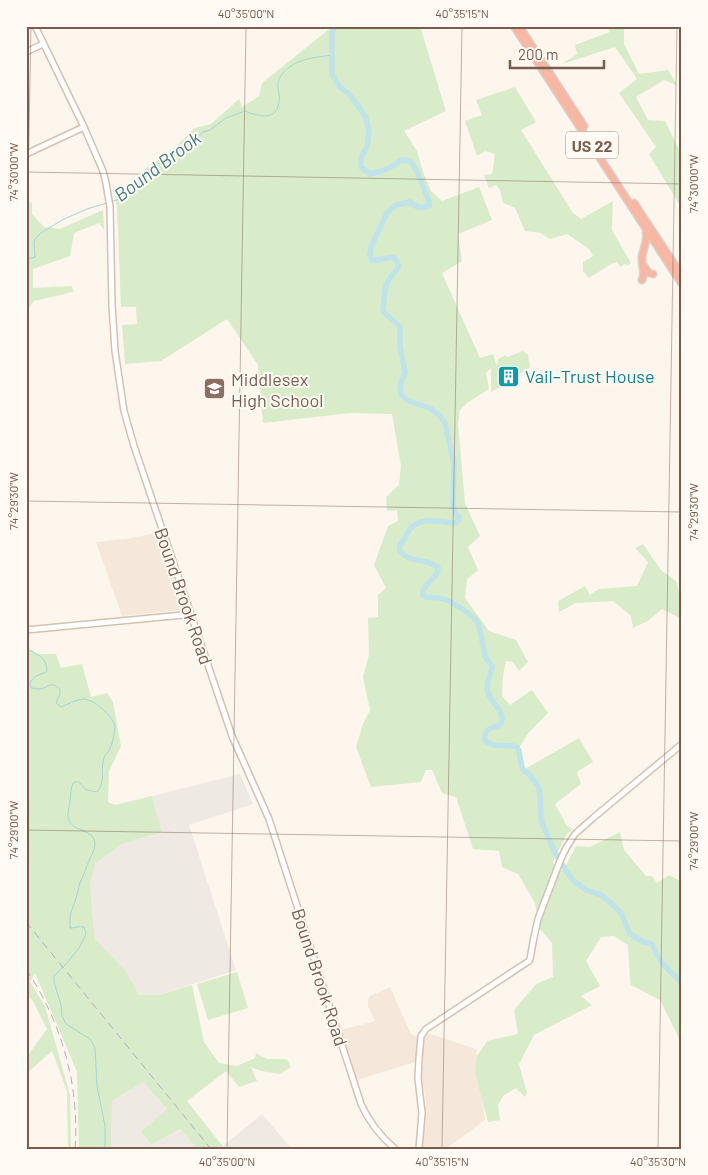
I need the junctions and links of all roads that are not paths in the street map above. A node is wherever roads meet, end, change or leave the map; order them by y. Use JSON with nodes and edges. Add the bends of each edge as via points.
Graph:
{"nodes":[{"id":1,"x":35,"y":26,"type":"edge"},
{"id":2,"x":514,"y":26,"type":"edge"},
{"id":3,"x":519,"y":26,"type":"edge"},
{"id":4,"x":44,"y":44,"type":"junction"},
{"id":5,"x":26,"y":52,"type":"edge"},
{"id":6,"x":84,"y":127,"type":"junction"},
{"id":7,"x":26,"y":154,"type":"edge"},
{"id":8,"x":644,"y":227,"type":"junction"},
{"id":9,"x":643,"y":265,"type":"junction"},
{"id":10,"x":653,"y":274,"type":"dead end"},
{"id":11,"x":682,"y":276,"type":"edge"},
{"id":12,"x":642,"y":280,"type":"dead end"},
{"id":13,"x":682,"y":284,"type":"edge"},
{"id":14,"x":191,"y":616,"type":"junction"},
{"id":15,"x":26,"y":630,"type":"edge"},
{"id":16,"x":682,"y":744,"type":"edge"},
{"id":17,"x":395,"y":1149,"type":"edge"},
{"id":18,"x":419,"y":1149,"type":"edge"}],
"edges":[{"from":1,"to":4,"type":"main road","name":"Bound Brook Road"},
{"from":2,"to":8,"type":"highway","number":"US 22"},
{"from":3,"to":11,"type":"highway","number":"US 22"},
{"from":4,"to":5,"type":"main road"},
{"from":4,"to":6,"type":"main road","name":"Bound Brook Road"},
{"from":6,"to":7,"type":"main road"},
{"from":6,"to":14,"type":"main road","name":"Bound Brook Road","via":[[103,171],[110,207],[114,336],[124,411]]},
{"from":8,"to":9,"type":"highway","via":[[647,238]]},
{"from":8,"to":13,"type":"highway","number":"US 22"},
{"from":9,"to":10,"type":"highway"},
{"from":9,"to":12,"type":"highway"},
{"from":14,"to":15,"type":"main road"},
{"from":14,"to":17,"type":"main road","name":"Bound Brook Road","via":[[232,736],[269,819],[361,1104],[370,1122]]},
{"from":16,"to":18,"type":"main road","via":[[575,834],[560,861],[538,919],[529,961],[426,1029],[421,1036]]}]}
